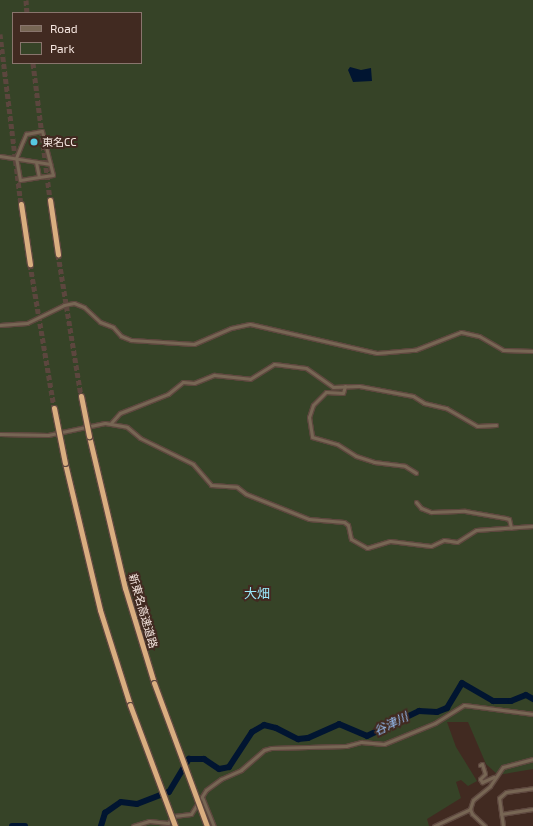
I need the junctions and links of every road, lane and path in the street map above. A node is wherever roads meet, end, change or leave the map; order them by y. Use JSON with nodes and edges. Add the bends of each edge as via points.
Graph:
{"nodes":[{"id":1,"x":0,"y":156,"type":"edge"},
{"id":2,"x":16,"y":158,"type":"junction"},
{"id":3,"x":36,"y":162,"type":"junction"},
{"id":4,"x":50,"y":164,"type":"junction"},
{"id":5,"x":39,"y":177,"type":"junction"},
{"id":6,"x":50,"y":200,"type":"tunnel mouth"},
{"id":7,"x":21,"y":204,"type":"tunnel mouth"},
{"id":8,"x":58,"y":254,"type":"tunnel mouth"},
{"id":9,"x":30,"y":264,"type":"tunnel mouth"},
{"id":10,"x":0,"y":325,"type":"edge"},
{"id":11,"x":533,"y":351,"type":"edge"},
{"id":12,"x":345,"y":386,"type":"junction"},
{"id":13,"x":81,"y":396,"type":"tunnel mouth"},
{"id":14,"x":54,"y":408,"type":"tunnel mouth"},
{"id":15,"x":111,"y":423,"type":"junction"},
{"id":16,"x":496,"y":425,"type":"dead end"},
{"id":17,"x":0,"y":434,"type":"edge"},
{"id":18,"x":416,"y":473,"type":"dead end"},
{"id":19,"x":416,"y":502,"type":"dead end"},
{"id":20,"x":533,"y":526,"type":"edge"},
{"id":21,"x":511,"y":528,"type":"junction"},
{"id":22,"x":533,"y":714,"type":"edge"},
{"id":23,"x":533,"y":759,"type":"edge"},
{"id":24,"x":480,"y":765,"type":"dead end"},
{"id":25,"x":494,"y":777,"type":"junction"},
{"id":26,"x":533,"y":788,"type":"edge"},
{"id":27,"x":202,"y":797,"type":"junction"},
{"id":28,"x":470,"y":809,"type":"junction"},
{"id":29,"x":533,"y":809,"type":"edge"},
{"id":30,"x":501,"y":814,"type":"junction"},
{"id":31,"x":133,"y":826,"type":"edge"},
{"id":32,"x":175,"y":826,"type":"edge"},
{"id":33,"x":207,"y":826,"type":"edge"},
{"id":34,"x":214,"y":826,"type":"edge"},
{"id":35,"x":434,"y":826,"type":"edge"},
{"id":36,"x":485,"y":826,"type":"edge"},
{"id":37,"x":503,"y":826,"type":"edge"}],
"edges":[{"from":1,"to":2,"type":"street"},
{"from":2,"to":3,"type":"street"},
{"from":2,"to":4,"type":"street","via":[[26,134],[42,131]]},
{"from":2,"to":5,"type":"street","via":[[20,180]]},
{"from":3,"to":4,"type":"street"},
{"from":3,"to":5,"type":"street"},
{"from":4,"to":5,"type":"street","via":[[53,175]]},
{"from":6,"to":8,"type":"highway"},
{"from":7,"to":9,"type":"highway"},
{"from":10,"to":11,"type":"street","via":[[27,323],[64,305],[74,303],[84,307],[100,322],[113,327],[121,336],[132,340],[194,344],[231,328],[250,324],[377,354],[415,350],[461,332],[479,336],[503,350]]},
{"from":12,"to":15,"type":"street","via":[[332,386],[306,368],[274,364],[250,379],[214,375],[194,383],[184,382],[168,394],[120,413]]},
{"from":12,"to":16,"type":"street","via":[[359,386],[413,396],[446,408],[477,426]]},
{"from":12,"to":18,"type":"street","via":[[343,392],[326,392],[313,405],[309,417],[312,437],[338,444],[356,456],[374,462],[404,466]]},
{"from":13,"to":33,"type":"highway","name":"新東名高速道路","bridge":true,"via":[[125,588],[154,684]]},
{"from":14,"to":32,"type":"highway","bridge":true,"via":[[100,610],[130,705]]},
{"from":15,"to":17,"type":"street","via":[[48,435]]},
{"from":15,"to":21,"type":"street","via":[[127,427],[140,438],[193,464],[211,485],[237,487],[250,496],[310,519],[344,522],[348,525],[351,539],[361,547],[367,548],[390,541],[431,546],[444,540],[457,542],[476,530]]},
{"from":19,"to":21,"type":"street","via":[[421,508],[431,512],[465,510],[509,519]]},
{"from":20,"to":21,"type":"street"},
{"from":22,"to":27,"type":"street","via":[[464,705],[436,723],[384,744],[361,742],[346,746],[271,748],[264,750],[241,770],[221,779],[206,790]]},
{"from":23,"to":25,"type":"street","via":[[503,767]]},
{"from":24,"to":25,"type":"street","via":[[482,764],[485,774],[480,779],[482,782]]},
{"from":25,"to":28,"type":"street","via":[[490,786],[473,800]]},
{"from":26,"to":30,"type":"street","via":[[502,794],[499,798]]},
{"from":27,"to":31,"type":"street","via":[[195,810],[186,816],[174,816],[168,823],[149,821]]},
{"from":27,"to":34,"type":"street"},
{"from":28,"to":35,"type":"street"},
{"from":28,"to":36,"type":"street","via":[[474,818]]},
{"from":29,"to":30,"type":"street"},
{"from":30,"to":37,"type":"street"}]}
